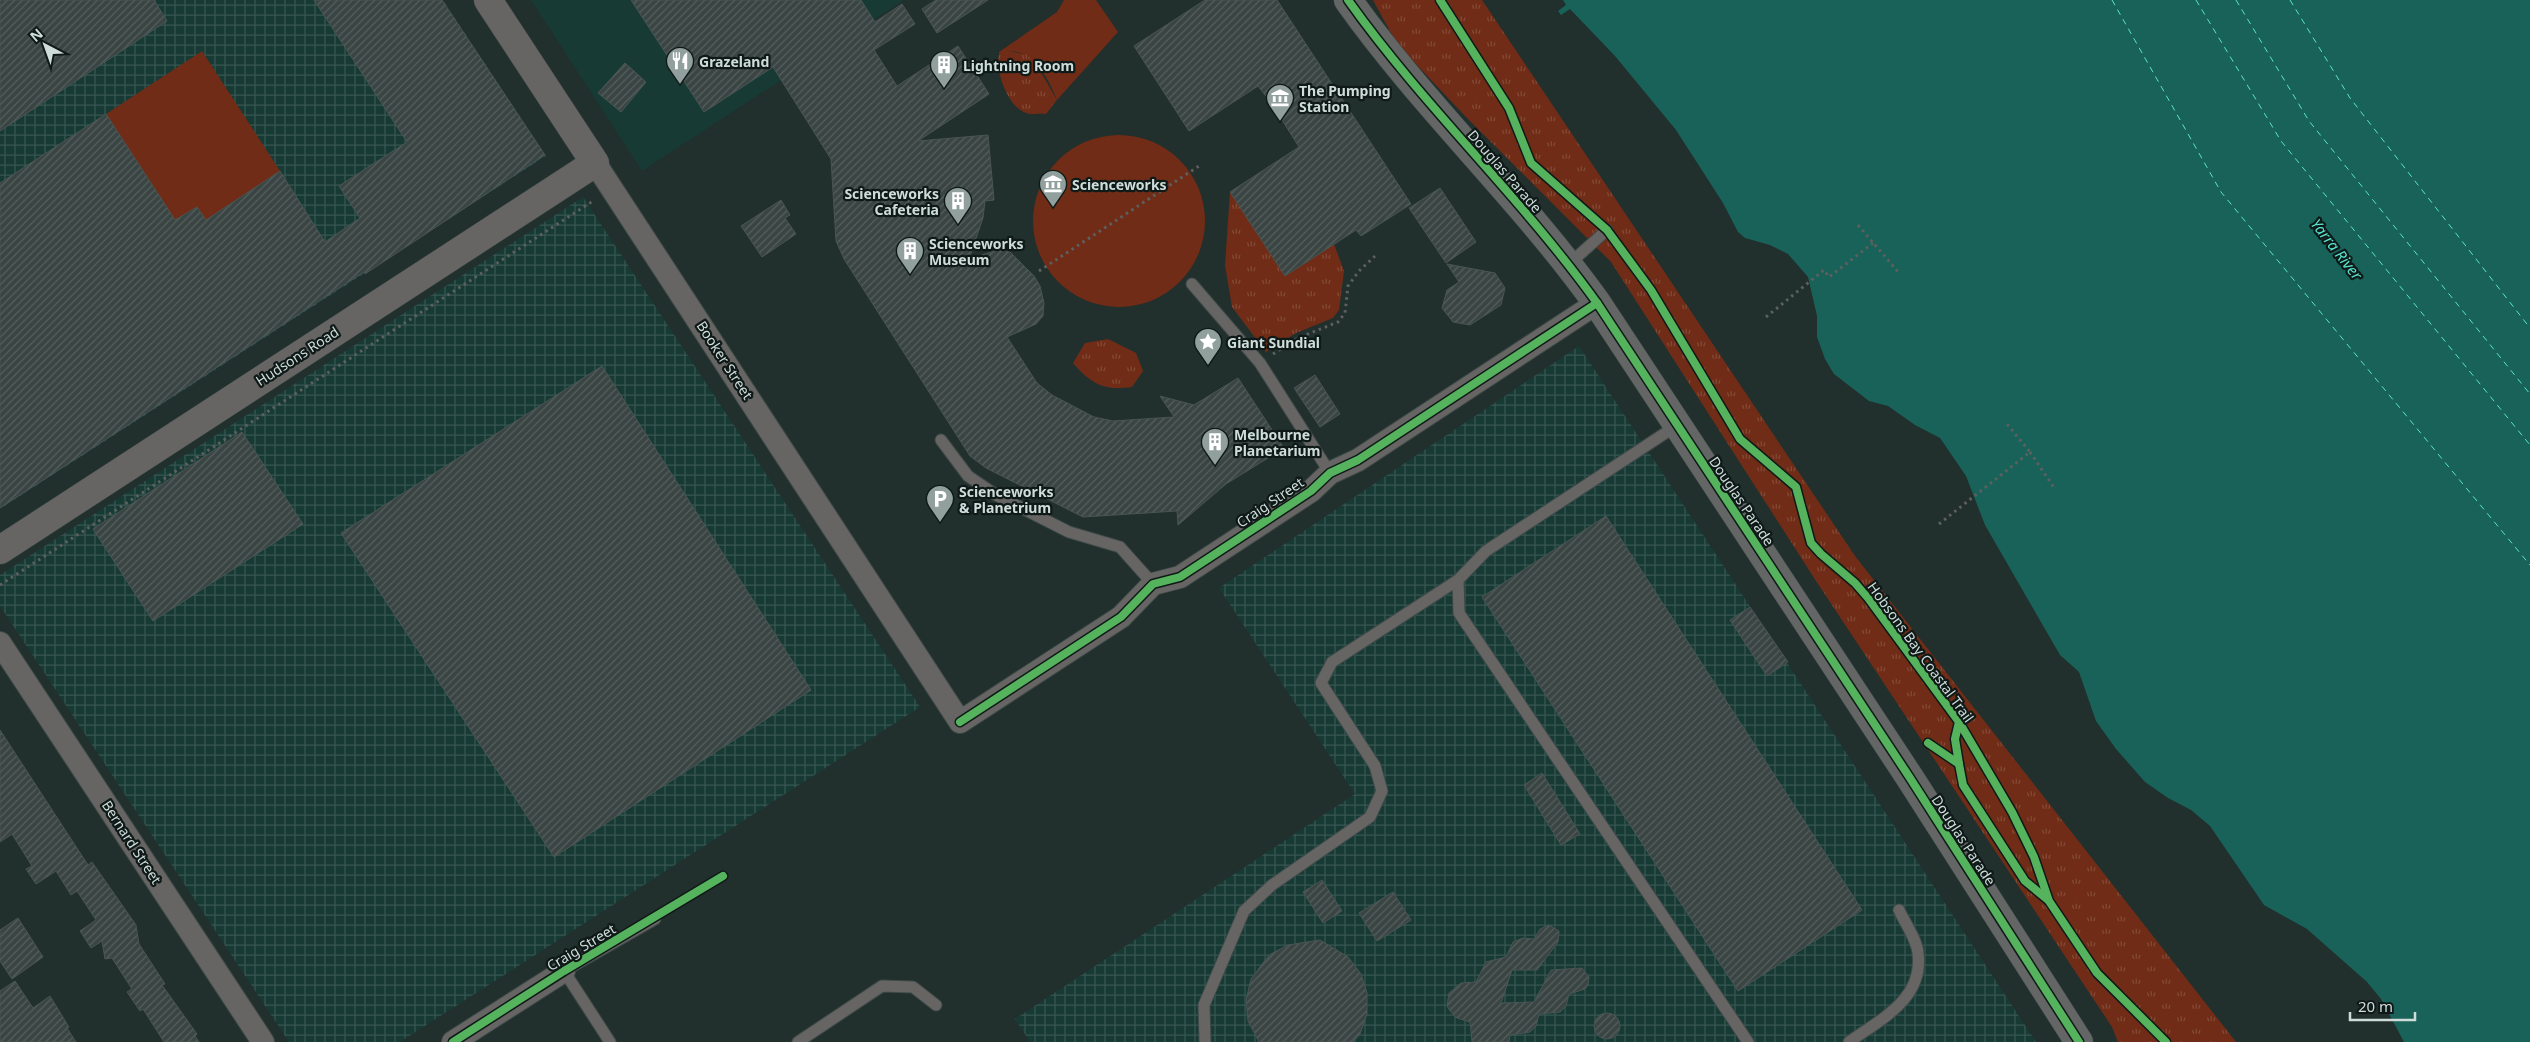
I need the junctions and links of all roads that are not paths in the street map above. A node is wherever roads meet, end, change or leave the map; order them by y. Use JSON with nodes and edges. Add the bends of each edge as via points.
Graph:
{"nodes":[{"id":1,"x":488,"y":0,"type":"edge"},
{"id":2,"x":1348,"y":0,"type":"edge"},
{"id":3,"x":595,"y":163,"type":"junction"},
{"id":4,"x":1607,"y":230,"type":"dead end"},
{"id":5,"x":1569,"y":264,"type":"junction"},
{"id":6,"x":1192,"y":284,"type":"dead end"},
{"id":7,"x":1597,"y":303,"type":"junction"},
{"id":8,"x":1676,"y":426,"type":"junction"},
{"id":9,"x":941,"y":440,"type":"dead end"},
{"id":10,"x":1330,"y":473,"type":"junction"},
{"id":11,"x":0,"y":550,"type":"edge"},
{"id":12,"x":1458,"y":580,"type":"junction"},
{"id":13,"x":1153,"y":584,"type":"junction"},
{"id":14,"x":0,"y":642,"type":"edge"},
{"id":15,"x":1899,"y":910,"type":"dead end"},
{"id":16,"x":655,"y":919,"type":"dead end"},
{"id":17,"x":564,"y":971,"type":"junction"},
{"id":18,"x":936,"y":1005,"type":"dead end"},
{"id":19,"x":263,"y":1042,"type":"edge"},
{"id":20,"x":453,"y":1042,"type":"edge"},
{"id":21,"x":610,"y":1042,"type":"edge"},
{"id":22,"x":798,"y":1042,"type":"edge"},
{"id":23,"x":1205,"y":1042,"type":"edge"},
{"id":24,"x":1748,"y":1042,"type":"edge"},
{"id":25,"x":1849,"y":1042,"type":"edge"},
{"id":26,"x":2079,"y":1042,"type":"edge"}],
"edges":[{"from":1,"to":3,"type":"street","name":"Booker Street"},
{"from":2,"to":5,"type":"main road","name":"Douglas Parade","via":[[1427,101]]},
{"from":3,"to":11,"type":"street","name":"Hudsons Road"},
{"from":3,"to":13,"type":"street","name":"Booker Street","via":[[960,722],[1120,617]]},
{"from":4,"to":5,"type":"lane"},
{"from":5,"to":7,"type":"main road","name":"Douglas Parade"},
{"from":6,"to":10,"type":"lane","via":[[1260,363]]},
{"from":7,"to":8,"type":"main road","name":"Douglas Parade"},
{"from":7,"to":10,"type":"street","name":"Craig Street","via":[[1358,460]]},
{"from":8,"to":12,"type":"lane","via":[[1486,551]]},
{"from":8,"to":26,"type":"main road","name":"Douglas Parade","via":[[1910,778]]},
{"from":9,"to":13,"type":"lane","via":[[968,476],[996,496],[1069,532],[1120,548]]},
{"from":10,"to":13,"type":"street","name":"Craig Street","via":[[1311,491],[1180,577]]},
{"from":12,"to":23,"type":"lane","via":[[1332,662],[1321,683],[1375,766],[1382,791],[1370,817],[1272,885],[1244,911],[1204,1005]]},
{"from":12,"to":24,"type":"lane","via":[[1459,614]]},
{"from":14,"to":19,"type":"street","name":"Bernard Street"},
{"from":15,"to":25,"type":"lane","via":[[1918,952],[1916,983],[1901,1006]]},
{"from":16,"to":17,"type":"lane","name":"Craig Street"},
{"from":17,"to":20,"type":"street","name":"Craig Street"},
{"from":17,"to":21,"type":"lane"},
{"from":18,"to":22,"type":"lane","via":[[913,987],[882,986]]}]}
